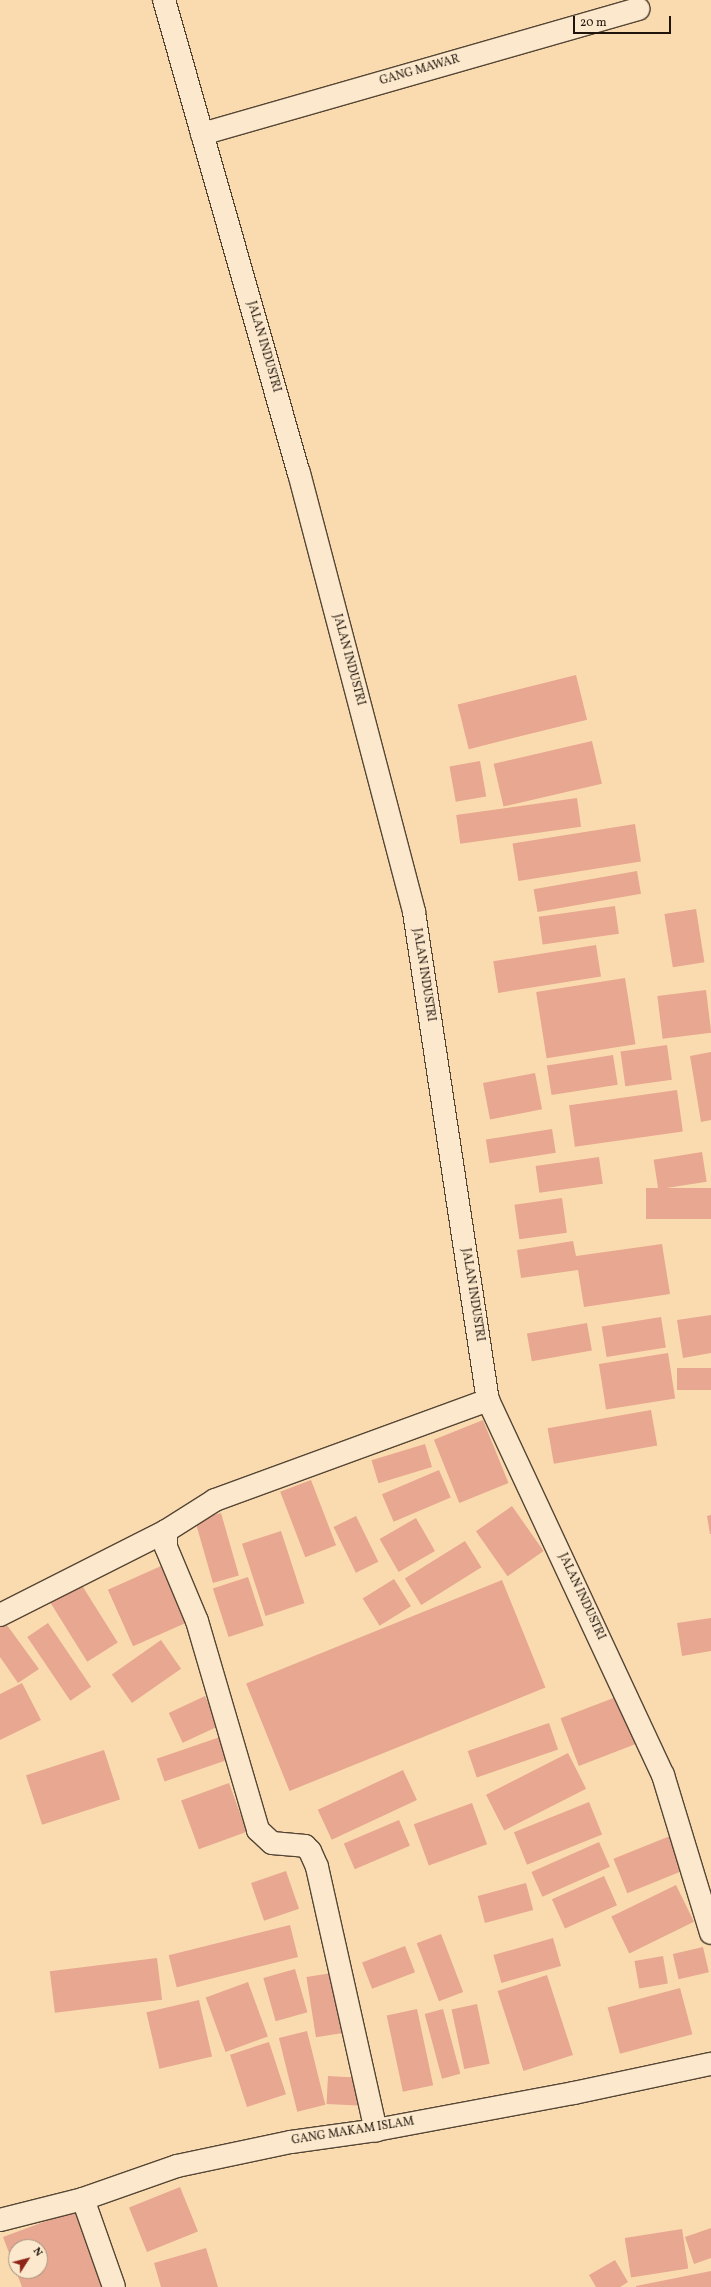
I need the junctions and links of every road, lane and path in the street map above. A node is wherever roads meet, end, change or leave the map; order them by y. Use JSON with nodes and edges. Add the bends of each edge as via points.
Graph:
{"nodes":[{"id":1,"x":164,"y":0,"type":"edge"},
{"id":2,"x":638,"y":9,"type":"dead end"},
{"id":3,"x":202,"y":134,"type":"junction"},
{"id":4,"x":488,"y":1400,"type":"junction"},
{"id":5,"x":166,"y":1531,"type":"junction"},
{"id":6,"x":0,"y":1615,"type":"edge"},
{"id":7,"x":711,"y":1933,"type":"edge"},
{"id":8,"x":711,"y":2064,"type":"edge"},
{"id":9,"x":376,"y":2130,"type":"junction"},
{"id":10,"x":83,"y":2198,"type":"junction"},
{"id":11,"x":0,"y":2220,"type":"edge"},
{"id":12,"x":114,"y":2287,"type":"edge"}],
"edges":[{"from":1,"to":3,"type":"street","name":"JALAN INDUSTRI"},
{"from":2,"to":3,"type":"street","name":"GANG MAWAR"},
{"from":3,"to":4,"type":"street","name":"JALAN INDUSTRI","via":[[299,472],[414,912]]},
{"from":4,"to":5,"type":"street","via":[[214,1500]]},
{"from":4,"to":7,"type":"street","name":"JALAN INDUSTRI","via":[[663,1774]]},
{"from":5,"to":6,"type":"street"},
{"from":5,"to":9,"type":"street","via":[[166,1547],[197,1621],[258,1830],[272,1843],[305,1846],[317,1867]]},
{"from":8,"to":9,"type":"street","name":"GANG MAKAM ISLAM","via":[[574,2094]]},
{"from":9,"to":10,"type":"street","name":"GANG MAKAM ISLAM","via":[[291,2142],[177,2166]]},
{"from":10,"to":11,"type":"street","name":"GANG MAKAM ISLAM"},
{"from":10,"to":12,"type":"street"}]}
